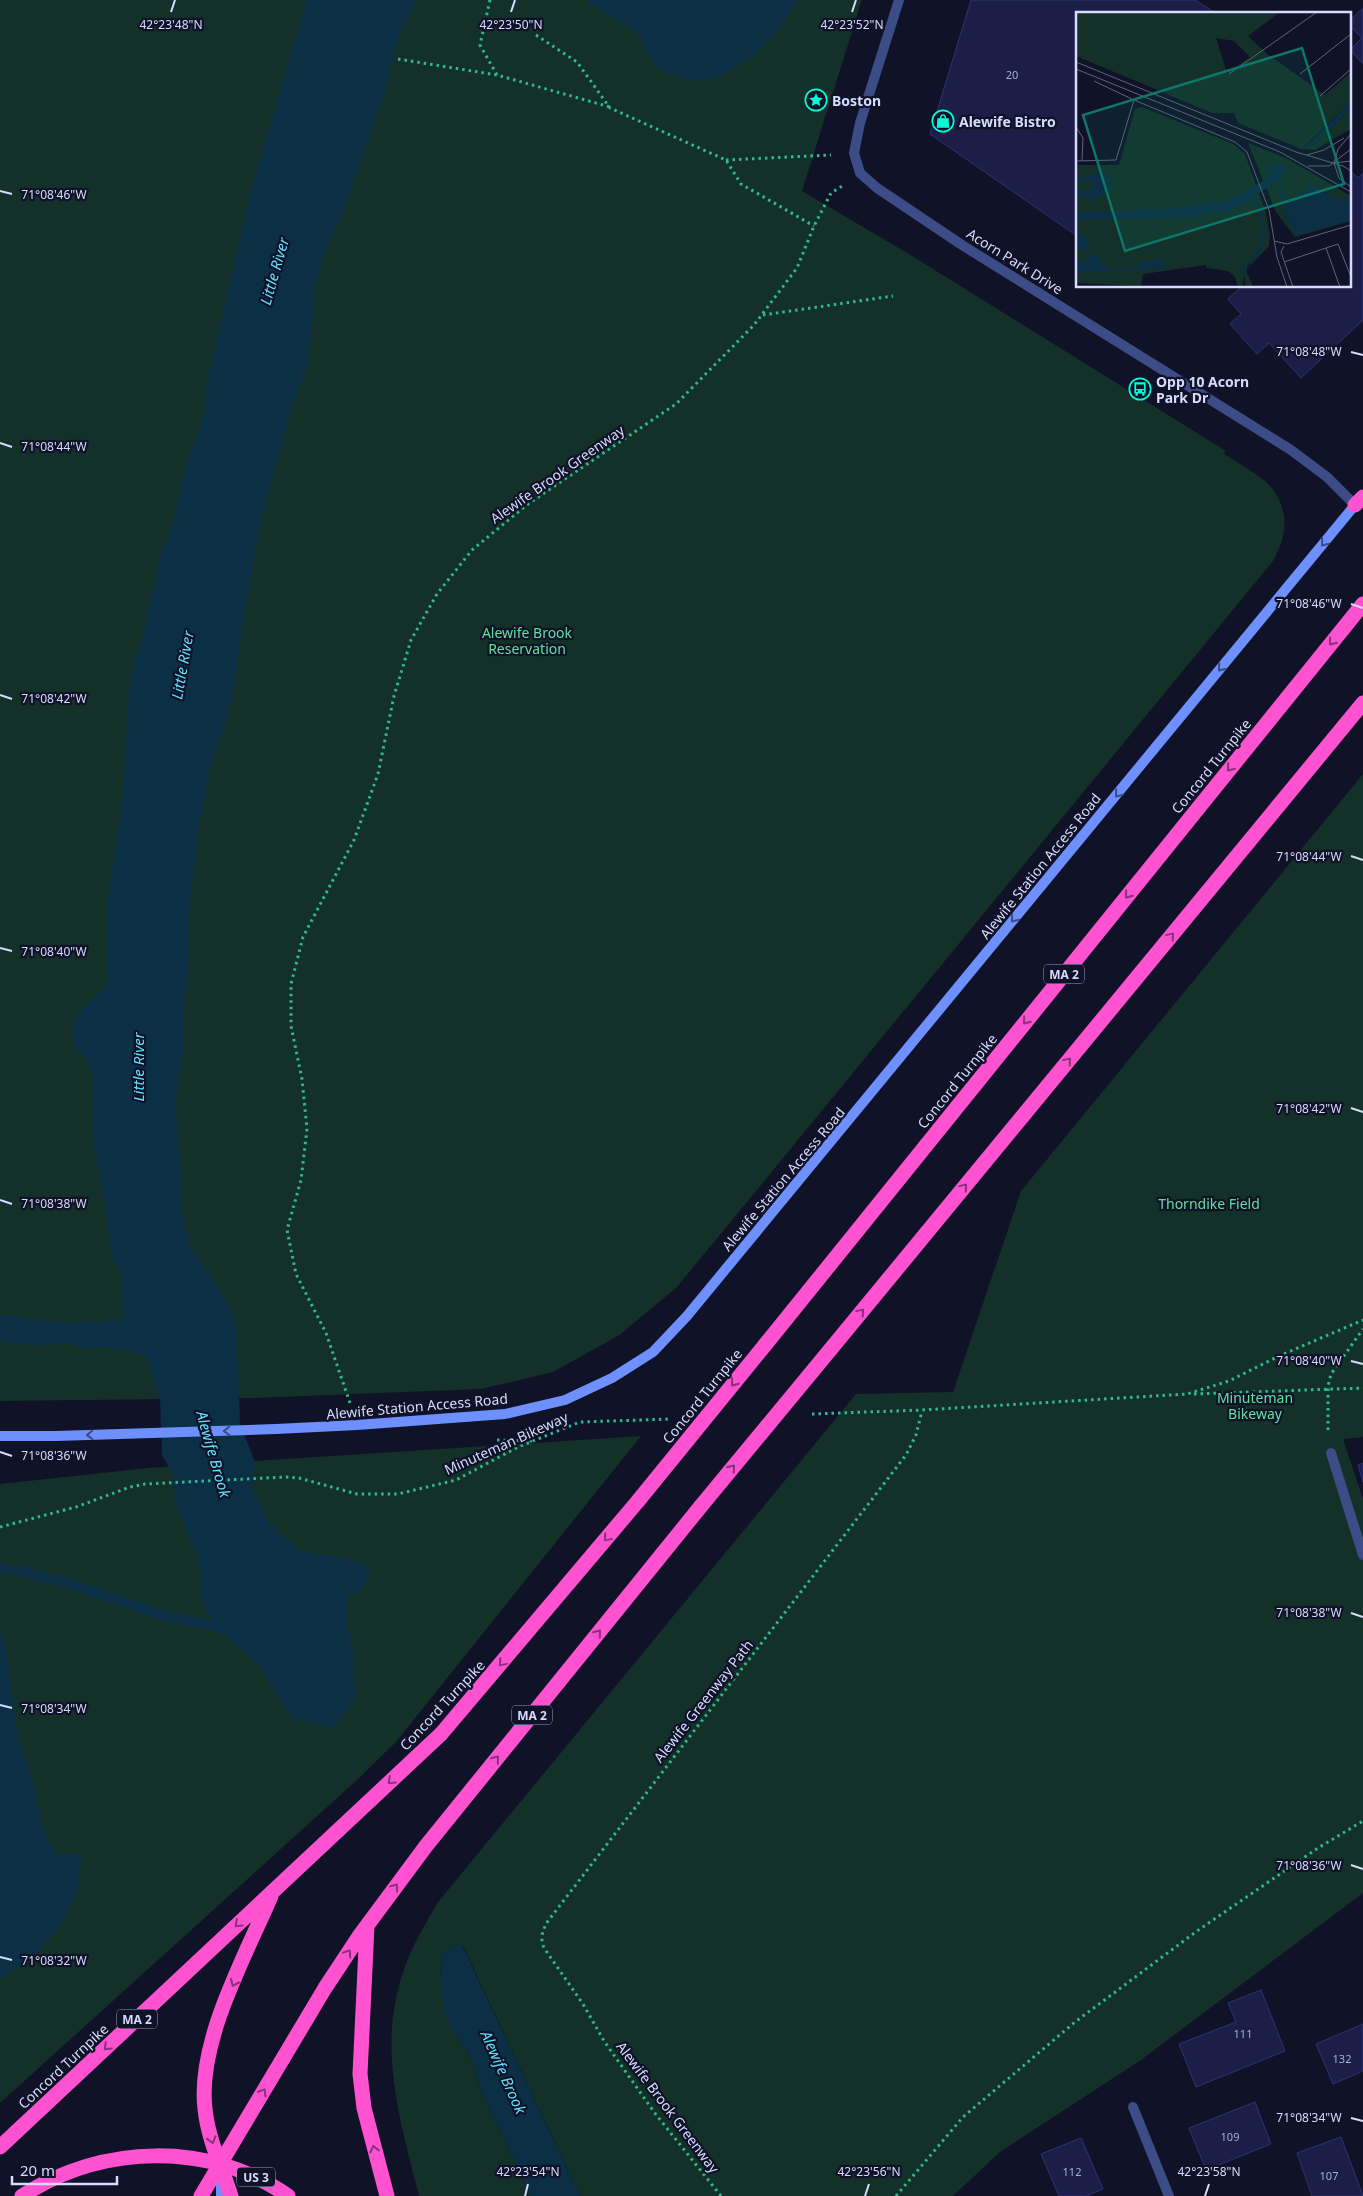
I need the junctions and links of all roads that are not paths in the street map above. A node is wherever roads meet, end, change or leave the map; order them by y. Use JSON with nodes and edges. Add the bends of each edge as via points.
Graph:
{"nodes":[{"id":1,"x":899,"y":0,"type":"edge"},
{"id":2,"x":1359,"y":501,"type":"edge"},
{"id":3,"x":1363,"y":604,"type":"edge"},
{"id":4,"x":1363,"y":703,"type":"edge"},
{"id":5,"x":0,"y":1436,"type":"edge"},
{"id":6,"x":1330,"y":1453,"type":"road end"},
{"id":7,"x":1363,"y":1555,"type":"edge"},
{"id":8,"x":274,"y":1890,"type":"junction"},
{"id":9,"x":366,"y":1926,"type":"junction"},
{"id":10,"x":1133,"y":2107,"type":"dead end"},
{"id":11,"x":0,"y":2147,"type":"edge"},
{"id":12,"x":220,"y":2164,"type":"junction"},
{"id":13,"x":22,"y":2196,"type":"edge"},
{"id":14,"x":201,"y":2196,"type":"edge"},
{"id":15,"x":221,"y":2196,"type":"edge"},
{"id":16,"x":231,"y":2196,"type":"edge"},
{"id":17,"x":288,"y":2196,"type":"edge"},
{"id":18,"x":387,"y":2196,"type":"edge"},
{"id":19,"x":1169,"y":2196,"type":"edge"}],
"edges":[{"from":1,"to":2,"type":"street","name":"Acorn Park Drive","via":[[860,124],[854,153],[860,173],[962,245],[1291,450]]},
{"from":2,"to":5,"type":"main road","name":"Alewife Station Access Road","one_way":true,"via":[[687,1316],[652,1352],[612,1378],[565,1400],[505,1414],[276,1429]]},
{"from":3,"to":8,"type":"highway","name":"Concord Turnpike","number":"MA 2","one_way":true,"bridge":true,"via":[[638,1501],[441,1734]]},
{"from":9,"to":4,"type":"highway","number":"MA 2","one_way":true,"bridge":true,"via":[[426,1846],[701,1506]]},
{"from":6,"to":7,"type":"street"},
{"from":8,"to":11,"type":"highway","name":"Concord Turnpike","number":"MA 2","one_way":true},
{"from":8,"to":12,"type":"highway","one_way":true,"via":[[222,2009],[210,2051],[205,2080],[205,2110]]},
{"from":12,"to":9,"type":"highway","number":"MA 2","one_way":true,"via":[[325,1988]]},
{"from":18,"to":9,"type":"highway","one_way":true,"via":[[364,2108],[360,2074]]},
{"from":10,"to":19,"type":"street"},
{"from":12,"to":13,"type":"highway","number":"US 3","via":[[170,2156],[121,2158],[67,2172]]},
{"from":12,"to":14,"type":"highway","number":"MA 2"},
{"from":12,"to":15,"type":"main road"},
{"from":12,"to":16,"type":"highway"},
{"from":12,"to":17,"type":"highway","number":"US 3","via":[[249,2174]]}]}
